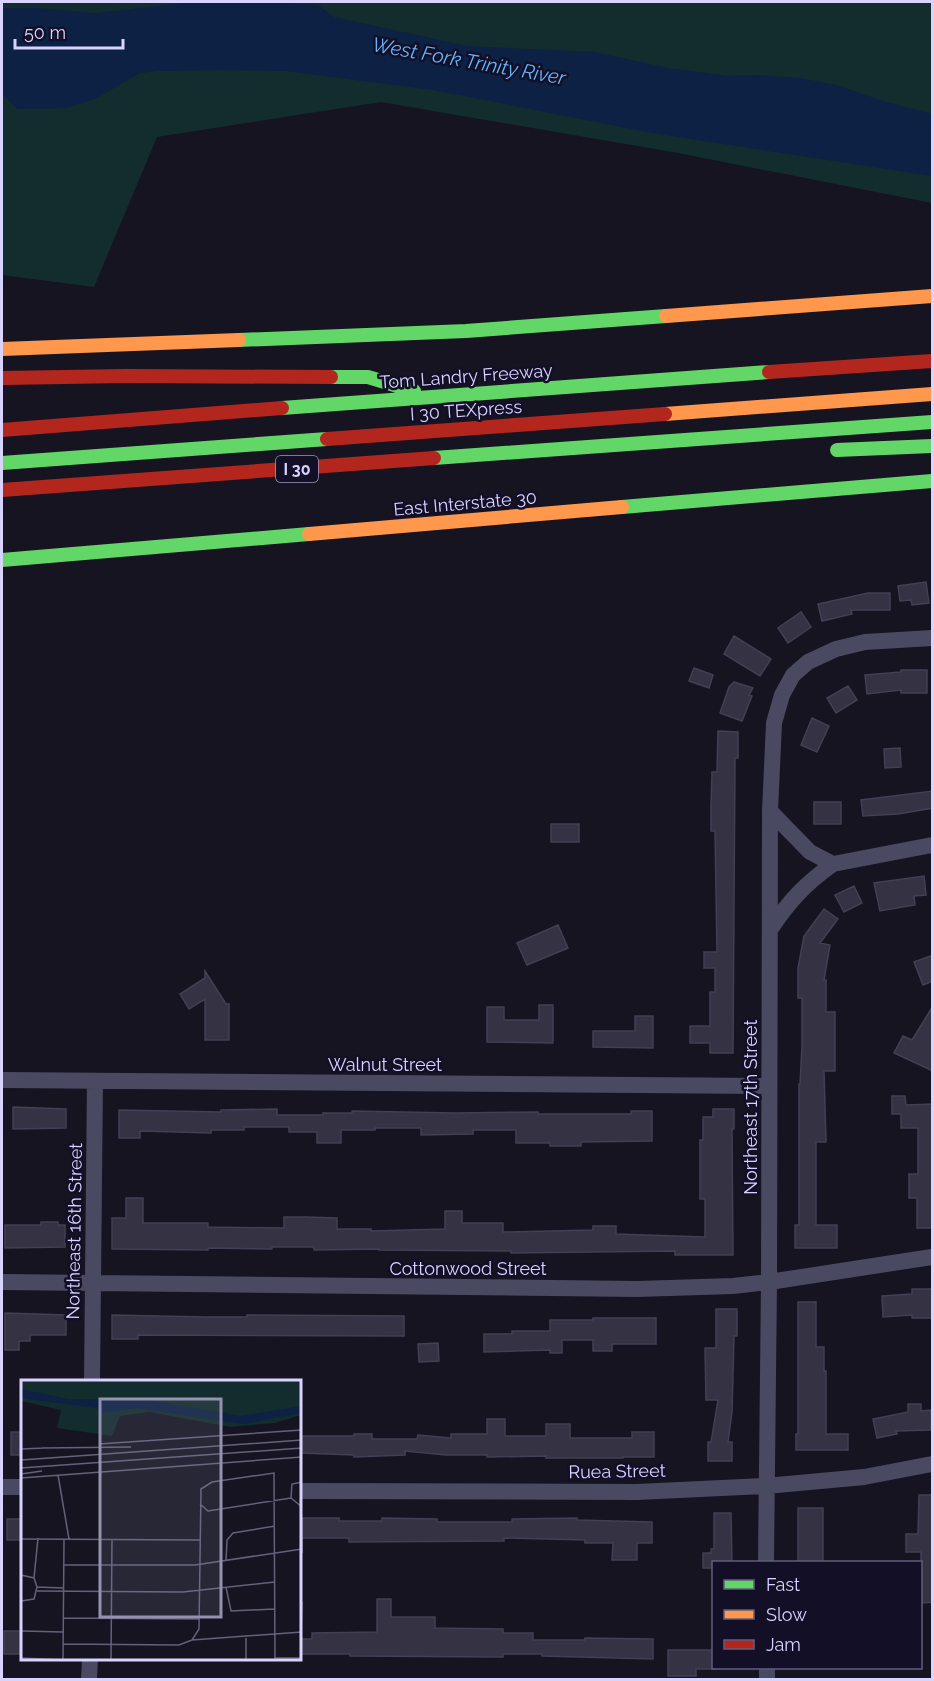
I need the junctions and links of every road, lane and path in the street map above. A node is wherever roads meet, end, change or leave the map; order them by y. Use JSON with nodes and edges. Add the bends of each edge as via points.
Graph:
{"nodes":[{"id":1,"x":933,"y":296,"type":"edge"},
{"id":2,"x":2,"y":349,"type":"edge"},
{"id":3,"x":933,"y":361,"type":"edge"},
{"id":4,"x":2,"y":378,"type":"edge"},
{"id":5,"x":933,"y":394,"type":"edge"},
{"id":6,"x":432,"y":396,"type":"junction"},
{"id":7,"x":933,"y":422,"type":"edge"},
{"id":8,"x":2,"y":430,"type":"edge"},
{"id":9,"x":933,"y":446,"type":"edge"},
{"id":10,"x":592,"y":447,"type":"junction"},
{"id":11,"x":818,"y":451,"type":"dead end"},
{"id":12,"x":645,"y":457,"type":"dead end"},
{"id":13,"x":2,"y":463,"type":"edge"},
{"id":14,"x":933,"y":482,"type":"edge"},
{"id":15,"x":2,"y":490,"type":"edge"},
{"id":16,"x":2,"y":560,"type":"edge"},
{"id":17,"x":933,"y":638,"type":"edge"},
{"id":18,"x":770,"y":812,"type":"junction"},
{"id":19,"x":933,"y":845,"type":"edge"},
{"id":20,"x":833,"y":864,"type":"junction"},
{"id":21,"x":770,"y":930,"type":"junction"},
{"id":22,"x":2,"y":1080,"type":"edge"},
{"id":23,"x":95,"y":1081,"type":"junction"},
{"id":24,"x":769,"y":1086,"type":"junction"},
{"id":25,"x":933,"y":1257,"type":"edge"},
{"id":26,"x":2,"y":1282,"type":"edge"},
{"id":27,"x":769,"y":1282,"type":"junction"},
{"id":28,"x":93,"y":1285,"type":"junction"},
{"id":29,"x":92,"y":1380,"type":"edge"},
{"id":30,"x":933,"y":1464,"type":"edge"},
{"id":31,"x":766,"y":1486,"type":"junction"},
{"id":32,"x":2,"y":1488,"type":"edge"},
{"id":33,"x":21,"y":1488,"type":"edge"},
{"id":34,"x":302,"y":1491,"type":"edge"},
{"id":35,"x":766,"y":1561,"type":"edge"},
{"id":36,"x":90,"y":1660,"type":"edge"},
{"id":37,"x":89,"y":1680,"type":"edge"}],
"edges":[{"from":1,"to":2,"type":"main road","via":[[466,331]]},
{"from":3,"to":6,"type":"main road","name":"Tom Landry Freeway"},
{"from":4,"to":6,"type":"main road","via":[[368,377]]},
{"from":5,"to":13,"type":"main road","name":"I 30 TEXpress"},
{"from":6,"to":8,"type":"main road","name":"Tom Landry Freeway"},
{"from":7,"to":10,"type":"main road","number":"I 30"},
{"from":9,"to":11,"type":"main road"},
{"from":10,"to":12,"type":"main road"},
{"from":10,"to":15,"type":"main road","number":"I 30"},
{"from":14,"to":16,"type":"main road","name":"East Interstate 30"},
{"from":17,"to":18,"type":"street","name":"Northeast 17th Street","via":[[865,642],[808,662],[793,675],[782,694],[774,723]]},
{"from":18,"to":20,"type":"street","via":[[810,852]]},
{"from":18,"to":21,"type":"street","name":"Northeast 17th Street"},
{"from":19,"to":20,"type":"street"},
{"from":20,"to":21,"type":"street","via":[[786,905]]},
{"from":21,"to":24,"type":"street","name":"Northeast 17th Street"},
{"from":22,"to":23,"type":"street","name":"Walnut Street"},
{"from":23,"to":24,"type":"street","name":"Walnut Street"},
{"from":23,"to":28,"type":"street","name":"Northeast 16th Street"},
{"from":24,"to":27,"type":"street","name":"Northeast 17th Street"},
{"from":25,"to":27,"type":"street","name":"Cottonwood Street"},
{"from":26,"to":28,"type":"street","name":"Cottonwood Street"},
{"from":27,"to":28,"type":"street","name":"Cottonwood Street","via":[[638,1289]]},
{"from":27,"to":31,"type":"street","name":"Northeast 17th Street"},
{"from":28,"to":29,"type":"street","name":"Northeast 16th Street"},
{"from":30,"to":31,"type":"street","name":"Ruea Street","via":[[864,1477]]},
{"from":31,"to":34,"type":"street","name":"Ruea Street","via":[[637,1492]]},
{"from":31,"to":35,"type":"street","name":"Northeast 17th Street"},
{"from":32,"to":33,"type":"street"},
{"from":36,"to":37,"type":"street"}]}
